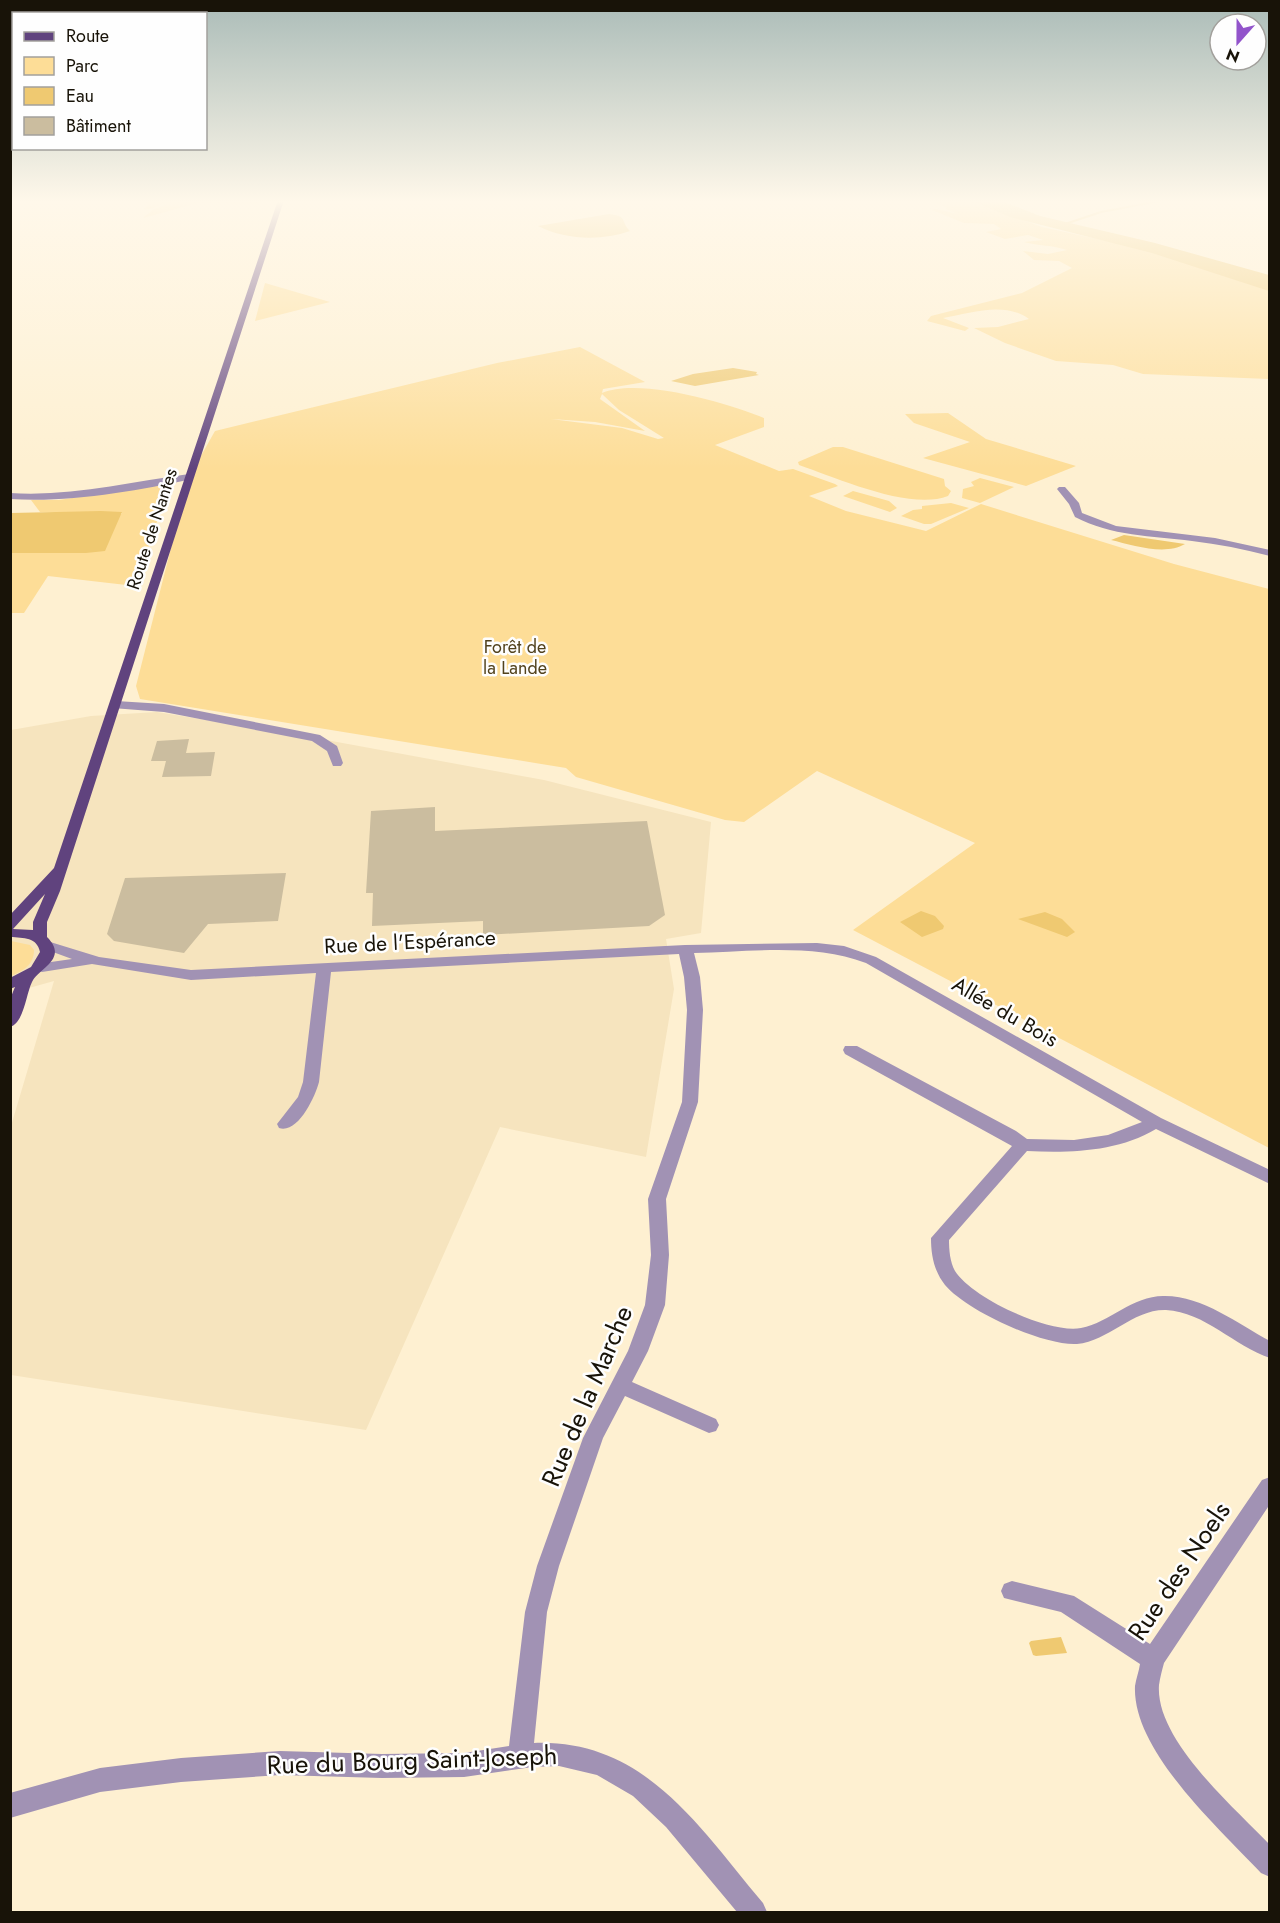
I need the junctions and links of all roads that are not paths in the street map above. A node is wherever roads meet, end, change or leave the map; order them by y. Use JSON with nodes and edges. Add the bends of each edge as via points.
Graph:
{"nodes":[{"id":1,"x":251,"y":290,"type":"edge"},
{"id":2,"x":189,"y":477,"type":"junction"},
{"id":3,"x":1062,"y":489,"type":"dead end"},
{"id":4,"x":10,"y":496,"type":"edge"},
{"id":5,"x":1269,"y":553,"type":"edge"},
{"id":6,"x":116,"y":705,"type":"junction"},
{"id":7,"x":337,"y":763,"type":"dead end"},
{"id":8,"x":59,"y":869,"type":"junction"},
{"id":9,"x":10,"y":925,"type":"edge"},
{"id":10,"x":10,"y":933,"type":"edge"},
{"id":11,"x":44,"y":942,"type":"junction"},
{"id":12,"x":694,"y":949,"type":"junction"},
{"id":13,"x":121,"y":964,"type":"junction"},
{"id":14,"x":42,"y":967,"type":"junction"},
{"id":15,"x":324,"y":968,"type":"junction"},
{"id":16,"x":26,"y":978,"type":"junction"},
{"id":17,"x":10,"y":984,"type":"edge"},
{"id":18,"x":10,"y":1022,"type":"edge"},
{"id":19,"x":851,"y":1050,"type":"dead end"},
{"id":20,"x":1155,"y":1122,"type":"junction"},
{"id":21,"x":285,"y":1124,"type":"dead end"},
{"id":22,"x":1023,"y":1144,"type":"junction"},
{"id":23,"x":1269,"y":1178,"type":"edge"},
{"id":24,"x":1269,"y":1350,"type":"edge"},
{"id":25,"x":620,"y":1385,"type":"junction"},
{"id":26,"x":709,"y":1425,"type":"dead end"},
{"id":27,"x":1269,"y":1486,"type":"edge"},
{"id":28,"x":1012,"y":1592,"type":"dead end"},
{"id":29,"x":1153,"y":1659,"type":"junction"},
{"id":30,"x":520,"y":1756,"type":"junction"},
{"id":31,"x":10,"y":1806,"type":"edge"},
{"id":32,"x":1269,"y":1864,"type":"edge"},
{"id":33,"x":754,"y":1912,"type":"edge"}],
"edges":[{"from":1,"to":2,"type":"main road","name":"Route de Nantes"},
{"from":2,"to":4,"type":"street","via":[[68,497]]},
{"from":2,"to":6,"type":"main road","name":"Route de Nantes"},
{"from":3,"to":5,"type":"street","via":[[1078,515],[1106,526],[1227,543]]},
{"from":6,"to":7,"type":"street","via":[[164,708],[316,738],[333,749]]},
{"from":6,"to":8,"type":"main road","name":"Route de Nantes"},
{"from":8,"to":9,"type":"main road","name":"Route de Nantes"},
{"from":8,"to":11,"type":"main road","name":"Route de Nantes","via":[[40,922]]},
{"from":10,"to":11,"type":"main road","via":[[29,934]]},
{"from":11,"to":13,"type":"street","name":"Rue de l'Espérance","via":[[62,952]]},
{"from":11,"to":14,"type":"main road","name":"Route de Nantes","via":[[49,952]]},
{"from":12,"to":15,"type":"street","name":"Rue de l'Espérance"},
{"from":12,"to":20,"type":"street","name":"Allée du Bois","via":[[817,947],[844,950],[871,960]]},
{"from":12,"to":25,"type":"street","name":"Rue de la Marche","via":[[690,1102],[657,1199],[660,1255],[655,1305]]},
{"from":13,"to":14,"type":"street","name":"Rue de l'Espérance","via":[[86,962]]},
{"from":13,"to":15,"type":"street","name":"Rue de l'Espérance","via":[[191,975]]},
{"from":14,"to":16,"type":"main road"},
{"from":15,"to":21,"type":"street","via":[[311,1082],[306,1099]]},
{"from":16,"to":17,"type":"main road"},
{"from":16,"to":18,"type":"main road"},
{"from":19,"to":22,"type":"street"},
{"from":20,"to":22,"type":"street","via":[[1113,1141]]},
{"from":20,"to":23,"type":"street","name":"Allée du Bois"},
{"from":22,"to":24,"type":"street","via":[[940,1238],[940,1257],[953,1283],[1021,1323],[1050,1333],[1092,1333],[1135,1309],[1151,1303],[1169,1303],[1190,1308]]},
{"from":25,"to":26,"type":"street"},
{"from":25,"to":30,"type":"street","name":"Rue de la Marche","via":[[578,1475],[542,1589],[529,1662]]},
{"from":27,"to":29,"type":"street","name":"Rue des Noels"},
{"from":28,"to":29,"type":"street","via":[[1066,1603]]},
{"from":29,"to":32,"type":"street","name":"Rue des Noels","via":[[1146,1674],[1148,1699],[1152,1720],[1166,1745],[1196,1786]]},
{"from":30,"to":31,"type":"street","name":"Rue du Bourg Saint-Joseph","via":[[464,1765],[280,1763],[181,1770],[100,1780]]},
{"from":30,"to":33,"type":"street","name":"Rue du Bourg Saint-Joseph","via":[[559,1754],[590,1761],[642,1786],[675,1818]]}]}
